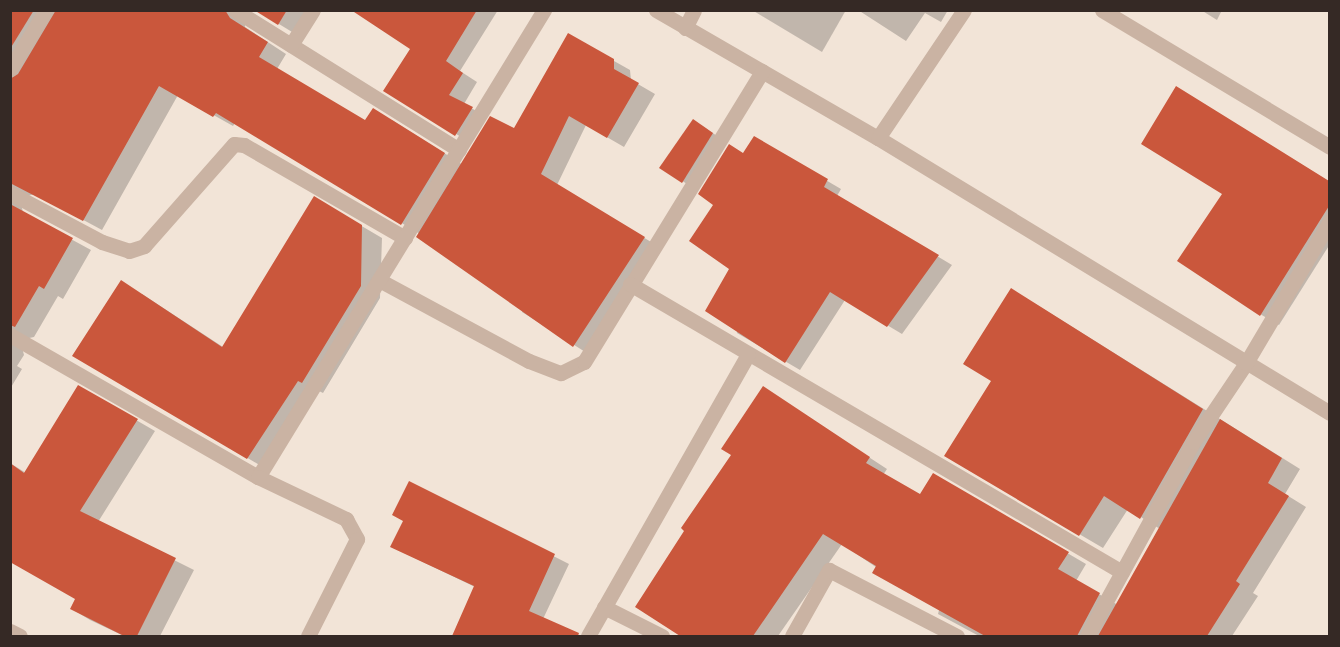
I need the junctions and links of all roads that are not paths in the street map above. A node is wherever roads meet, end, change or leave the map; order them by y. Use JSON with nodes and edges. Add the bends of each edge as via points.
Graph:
{"nodes":[{"id":1,"x":46,"y":10,"type":"edge"},
{"id":2,"x":235,"y":10,"type":"edge"},
{"id":3,"x":313,"y":10,"type":"edge"},
{"id":4,"x":544,"y":10,"type":"edge"},
{"id":5,"x":656,"y":10,"type":"edge"},
{"id":6,"x":694,"y":10,"type":"edge"},
{"id":7,"x":964,"y":10,"type":"edge"},
{"id":8,"x":1102,"y":10,"type":"edge"},
{"id":9,"x":685,"y":27,"type":"junction"},
{"id":10,"x":291,"y":45,"type":"junction"},
{"id":11,"x":10,"y":69,"type":"edge"},
{"id":12,"x":762,"y":71,"type":"junction"},
{"id":13,"x":878,"y":138,"type":"junction"},
{"id":14,"x":1329,"y":147,"type":"edge"},
{"id":15,"x":459,"y":150,"type":"junction"},
{"id":16,"x":10,"y":193,"type":"edge"},
{"id":17,"x":1329,"y":221,"type":"edge"},
{"id":18,"x":405,"y":238,"type":"junction"},
{"id":19,"x":379,"y":280,"type":"junction"},
{"id":20,"x":630,"y":284,"type":"junction"},
{"id":21,"x":10,"y":335,"type":"edge"},
{"id":22,"x":748,"y":354,"type":"junction"},
{"id":23,"x":1246,"y":363,"type":"junction"},
{"id":24,"x":1329,"y":413,"type":"edge"},
{"id":25,"x":258,"y":477,"type":"junction"},
{"id":26,"x":1122,"y":572,"type":"junction"},
{"id":27,"x":604,"y":607,"type":"junction"},
{"id":28,"x":10,"y":631,"type":"edge"},
{"id":29,"x":20,"y":636,"type":"edge"},
{"id":30,"x":308,"y":636,"type":"edge"},
{"id":31,"x":588,"y":636,"type":"edge"},
{"id":32,"x":662,"y":636,"type":"edge"},
{"id":33,"x":792,"y":636,"type":"edge"},
{"id":34,"x":957,"y":636,"type":"edge"},
{"id":35,"x":1087,"y":636,"type":"edge"}],
"edges":[{"from":1,"to":11,"type":"street"},
{"from":2,"to":10,"type":"street"},
{"from":3,"to":10,"type":"street"},
{"from":4,"to":15,"type":"street"},
{"from":5,"to":9,"type":"street"},
{"from":6,"to":9,"type":"street"},
{"from":7,"to":13,"type":"street"},
{"from":8,"to":14,"type":"street"},
{"from":9,"to":12,"type":"street"},
{"from":10,"to":15,"type":"street"},
{"from":12,"to":13,"type":"street"},
{"from":12,"to":20,"type":"street"},
{"from":13,"to":23,"type":"street"},
{"from":15,"to":18,"type":"street"},
{"from":16,"to":18,"type":"street","via":[[102,242],[129,251],[144,246],[234,144],[244,145]]},
{"from":17,"to":23,"type":"street"},
{"from":18,"to":19,"type":"street"},
{"from":19,"to":20,"type":"street","via":[[529,361],[561,373],[584,362]]},
{"from":19,"to":25,"type":"street"},
{"from":20,"to":22,"type":"street"},
{"from":21,"to":25,"type":"street"},
{"from":22,"to":26,"type":"street"},
{"from":22,"to":27,"type":"street"},
{"from":23,"to":24,"type":"street"},
{"from":23,"to":26,"type":"street","via":[[1193,442]]},
{"from":25,"to":30,"type":"street","via":[[346,519],[357,539]]},
{"from":26,"to":35,"type":"street"},
{"from":27,"to":31,"type":"street"},
{"from":27,"to":32,"type":"street"},
{"from":28,"to":29,"type":"street"},
{"from":33,"to":34,"type":"street","via":[[829,570]]}]}
